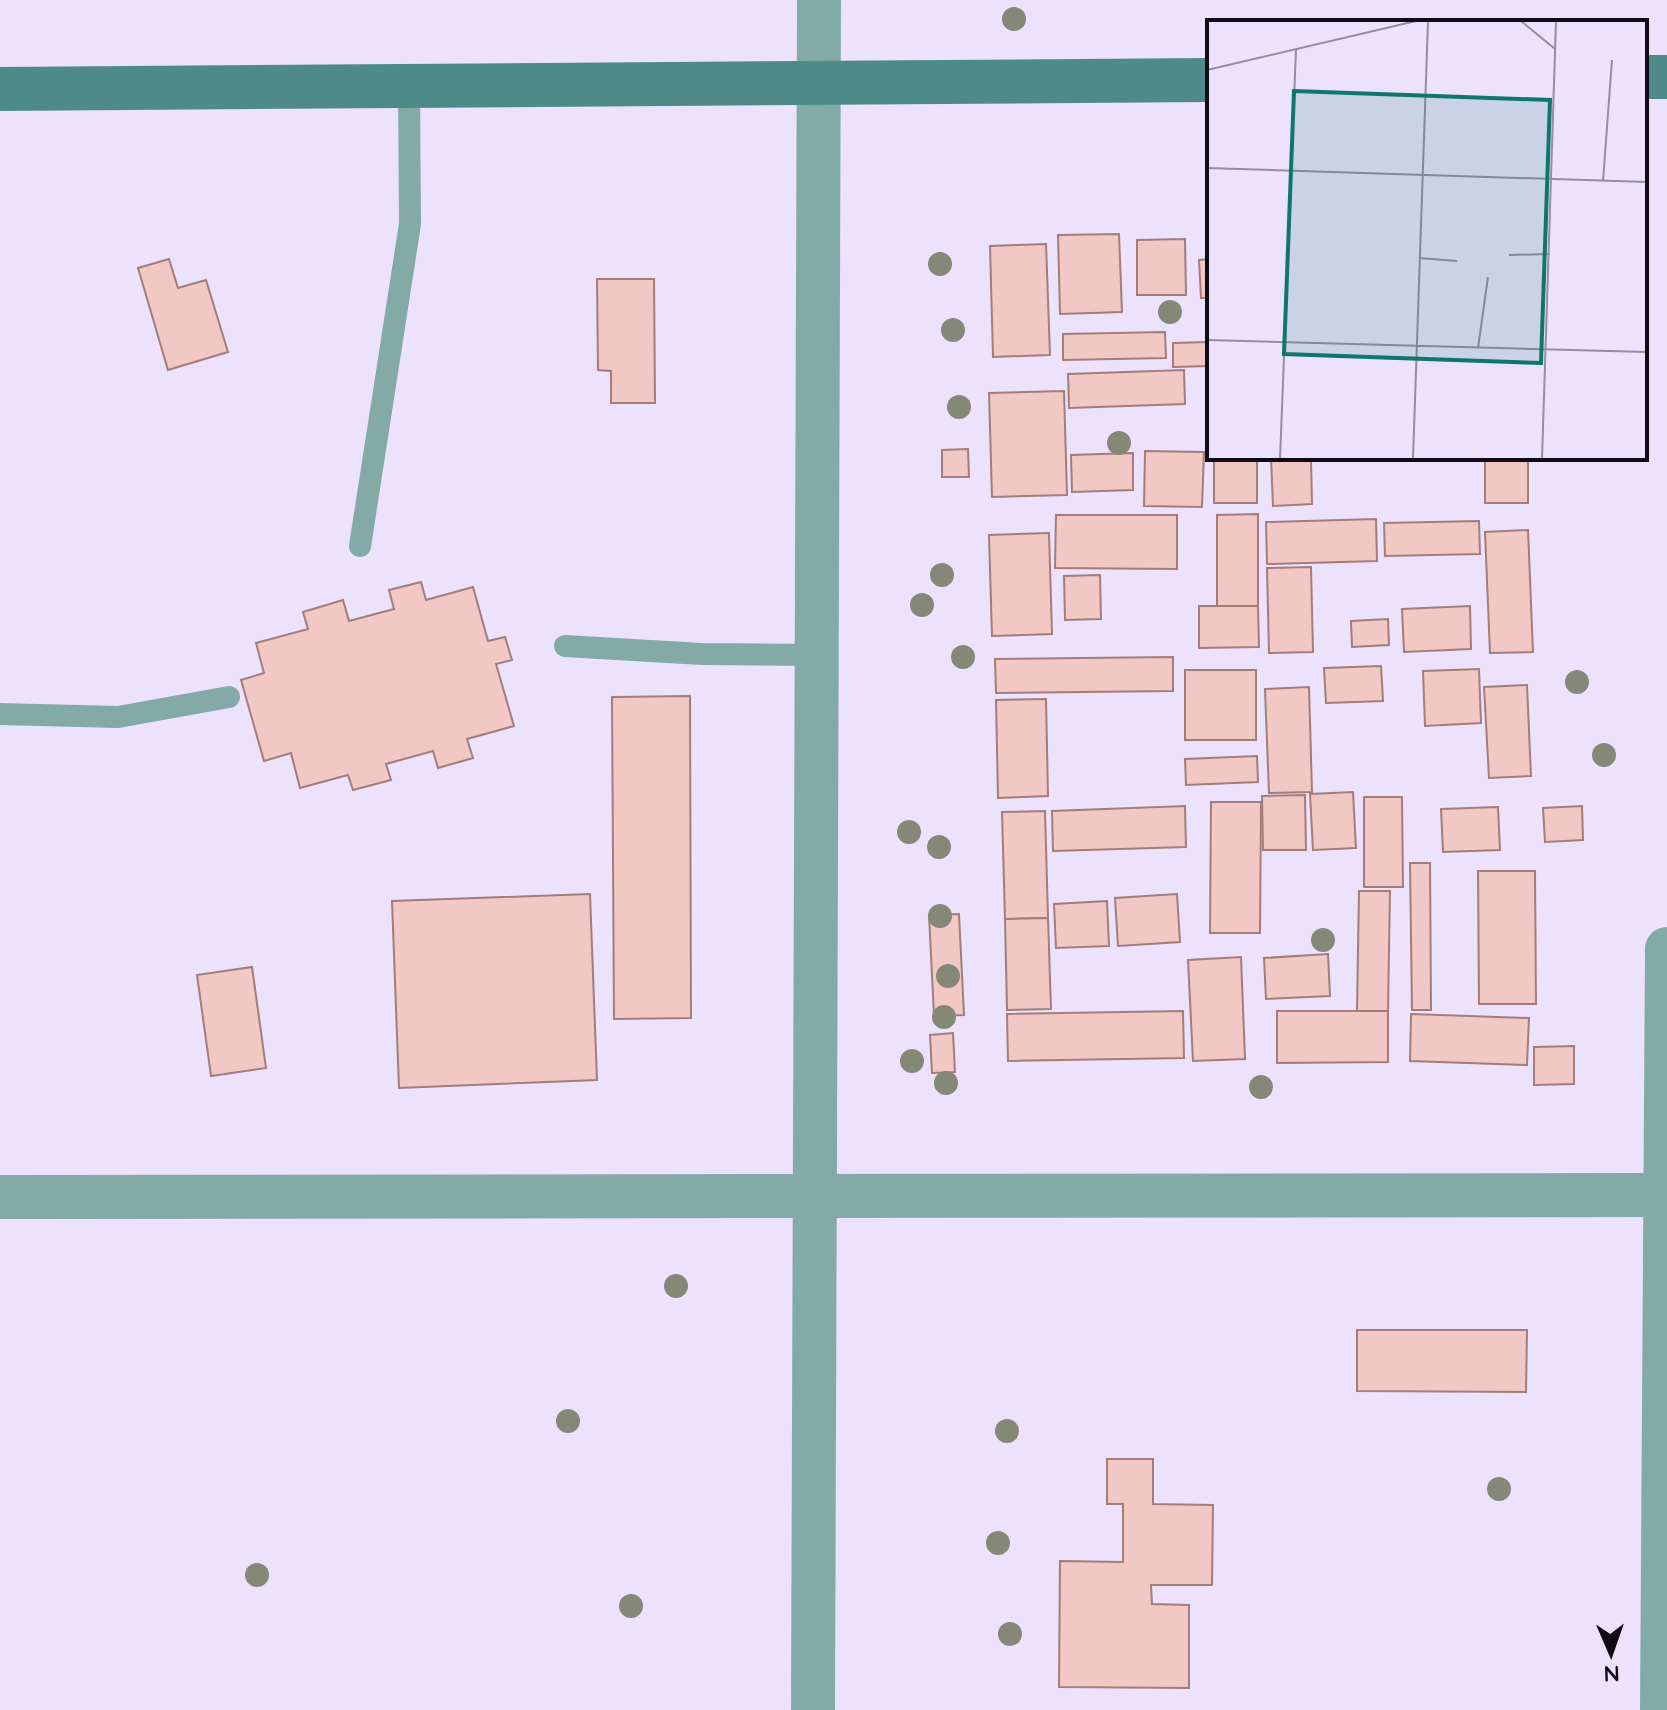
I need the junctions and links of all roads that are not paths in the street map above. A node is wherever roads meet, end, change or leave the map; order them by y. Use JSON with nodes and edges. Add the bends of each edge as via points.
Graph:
{"nodes":[{"id":1,"x":819,"y":0,"type":"edge"},
{"id":2,"x":1207,"y":80,"type":"edge"},
{"id":3,"x":820,"y":83,"type":"junction"},
{"id":4,"x":409,"y":86,"type":"junction"},
{"id":5,"x":0,"y":89,"type":"edge"},
{"id":6,"x":360,"y":546,"type":"dead end"},
{"id":7,"x":565,"y":646,"type":"dead end"},
{"id":8,"x":818,"y":655,"type":"junction"},
{"id":9,"x":229,"y":697,"type":"dead end"},
{"id":10,"x":0,"y":714,"type":"edge"},
{"id":11,"x":1667,"y":949,"type":"edge"},
{"id":12,"x":1666,"y":1195,"type":"edge"},
{"id":13,"x":816,"y":1196,"type":"junction"},
{"id":14,"x":0,"y":1197,"type":"edge"},
{"id":15,"x":813,"y":1710,"type":"edge"},
{"id":16,"x":1662,"y":1710,"type":"edge"}],
"edges":[{"from":1,"to":3,"type":"street"},
{"from":2,"to":3,"type":"street"},
{"from":3,"to":4,"type":"street"},
{"from":3,"to":8,"type":"street"},
{"from":4,"to":5,"type":"street"},
{"from":4,"to":6,"type":"lane","via":[[410,224]]},
{"from":7,"to":8,"type":"lane"},
{"from":8,"to":13,"type":"street"},
{"from":9,"to":10,"type":"lane","via":[[118,717]]},
{"from":11,"to":12,"type":"street"},
{"from":12,"to":13,"type":"street"},
{"from":12,"to":16,"type":"street"},
{"from":13,"to":14,"type":"street"},
{"from":13,"to":15,"type":"street"}]}
